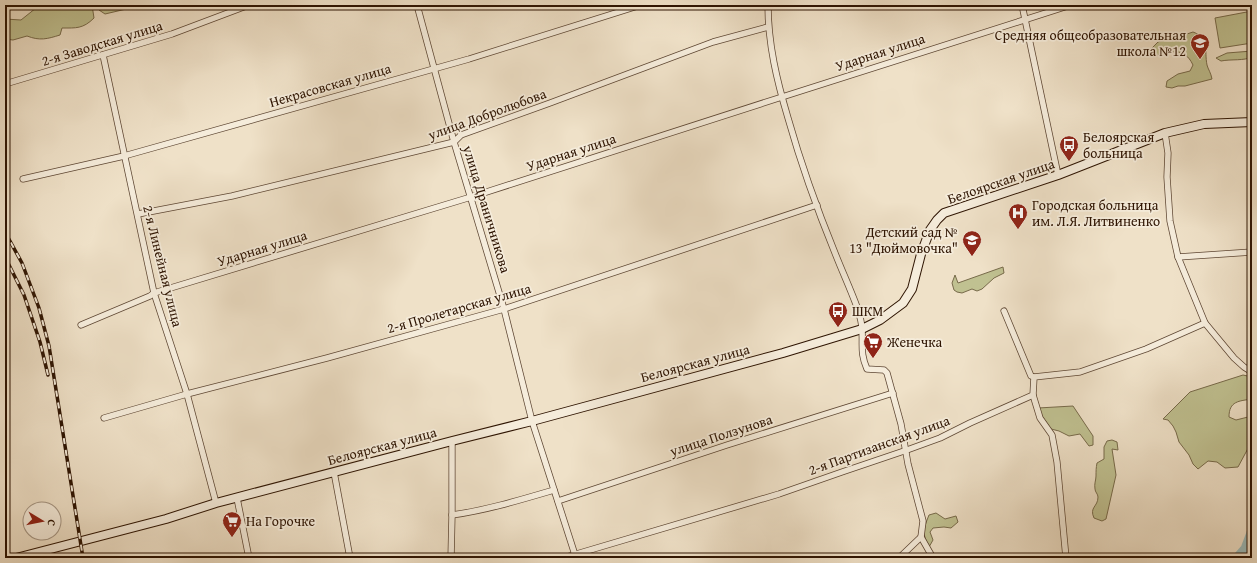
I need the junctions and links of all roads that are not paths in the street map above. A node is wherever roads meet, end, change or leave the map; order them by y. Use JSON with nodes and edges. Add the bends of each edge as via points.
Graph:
{"nodes":[{"id":1,"x":250,"y":5,"type":"edge"},
{"id":2,"x":416,"y":5,"type":"edge"},
{"id":3,"x":641,"y":5,"type":"edge"},
{"id":4,"x":768,"y":5,"type":"edge"},
{"id":5,"x":1022,"y":5,"type":"edge"},
{"id":6,"x":1071,"y":5,"type":"edge"},
{"id":7,"x":1026,"y":18,"type":"junction"},
{"id":8,"x":768,"y":27,"type":"junction"},
{"id":9,"x":103,"y":56,"type":"junction"},
{"id":10,"x":433,"y":69,"type":"junction"},
{"id":11,"x":5,"y":84,"type":"edge"},
{"id":12,"x":782,"y":97,"type":"junction"},
{"id":13,"x":1252,"y":122,"type":"edge"},
{"id":14,"x":1165,"y":133,"type":"junction"},
{"id":15,"x":454,"y":142,"type":"junction"},
{"id":16,"x":124,"y":156,"type":"junction"},
{"id":17,"x":1058,"y":176,"type":"junction"},
{"id":18,"x":23,"y":179,"type":"dead end"},
{"id":19,"x":471,"y":197,"type":"junction"},
{"id":20,"x":817,"y":206,"type":"junction"},
{"id":21,"x":138,"y":214,"type":"junction"},
{"id":22,"x":1252,"y":252,"type":"edge"},
{"id":23,"x":1178,"y":257,"type":"junction"},
{"id":24,"x":154,"y":292,"type":"junction"},
{"id":25,"x":504,"y":309,"type":"junction"},
{"id":26,"x":1004,"y":311,"type":"dead end"},
{"id":27,"x":1205,"y":323,"type":"junction"},
{"id":28,"x":81,"y":325,"type":"dead end"},
{"id":29,"x":862,"y":329,"type":"junction"},
{"id":30,"x":1252,"y":372,"type":"edge"},
{"id":31,"x":1034,"y":377,"type":"junction"},
{"id":32,"x":893,"y":393,"type":"junction"},
{"id":33,"x":187,"y":394,"type":"junction"},
{"id":34,"x":1033,"y":395,"type":"junction"},
{"id":35,"x":104,"y":418,"type":"dead end"},
{"id":36,"x":532,"y":421,"type":"junction"},
{"id":37,"x":452,"y":441,"type":"junction"},
{"id":38,"x":907,"y":450,"type":"junction"},
{"id":39,"x":334,"y":472,"type":"junction"},
{"id":40,"x":554,"y":490,"type":"junction"},
{"id":41,"x":237,"y":498,"type":"junction"},
{"id":42,"x":558,"y":501,"type":"junction"},
{"id":43,"x":216,"y":503,"type":"junction"},
{"id":44,"x":452,"y":514,"type":"junction"},
{"id":45,"x":921,"y":537,"type":"junction"},
{"id":46,"x":576,"y":556,"type":"edge"},
{"id":47,"x":16,"y":558,"type":"edge"},
{"id":48,"x":249,"y":558,"type":"edge"},
{"id":49,"x":350,"y":558,"type":"edge"},
{"id":50,"x":451,"y":558,"type":"edge"},
{"id":51,"x":563,"y":558,"type":"edge"},
{"id":52,"x":898,"y":558,"type":"edge"},
{"id":53,"x":933,"y":558,"type":"edge"},
{"id":54,"x":1066,"y":558,"type":"edge"}],
"edges":[{"from":1,"to":9,"type":"street","name":"2-я Заводская улица"},
{"from":2,"to":10,"type":"street","name":"улица Драничникова"},
{"from":3,"to":10,"type":"street","name":"Некрасовская улица"},
{"from":4,"to":8,"type":"street"},
{"from":5,"to":7,"type":"street"},
{"from":6,"to":7,"type":"street","name":"Ударная улица"},
{"from":7,"to":12,"type":"street","name":"Ударная улица"},
{"from":7,"to":17,"type":"street"},
{"from":8,"to":12,"type":"street"},
{"from":8,"to":15,"type":"street","name":"улица Добролюбова","via":[[713,42],[461,135]]},
{"from":9,"to":11,"type":"street","name":"2-я Заводская улица"},
{"from":9,"to":16,"type":"street","name":"2-я Линейная улица"},
{"from":10,"to":15,"type":"street","name":"улица Драничникова"},
{"from":10,"to":16,"type":"street","name":"Некрасовская улица"},
{"from":12,"to":19,"type":"street","name":"Ударная улица"},
{"from":12,"to":20,"type":"street"},
{"from":13,"to":14,"type":"street","name":"Белоярская улица","via":[[1204,124]]},
{"from":14,"to":17,"type":"street","name":"Белоярская улица"},
{"from":14,"to":23,"type":"street","via":[[1170,221]]},
{"from":15,"to":19,"type":"street","name":"улица Драничникова"},
{"from":15,"to":21,"type":"street","name":"улица Добролюбова","via":[[232,196]]},
{"from":16,"to":18,"type":"street","name":"Некрасовская улица"},
{"from":16,"to":21,"type":"street","name":"2-я Линейная улица"},
{"from":17,"to":29,"type":"street","name":"Белоярская улица","via":[[944,213],[930,230],[912,289],[903,303],[880,320]]},
{"from":19,"to":24,"type":"street","name":"Ударная улица"},
{"from":19,"to":25,"type":"street","name":"улица Драничникова"},
{"from":20,"to":25,"type":"street","name":"2-я Пролетарская улица"},
{"from":20,"to":29,"type":"street","via":[[857,308]]},
{"from":21,"to":24,"type":"street","name":"2-я Линейная улица"},
{"from":22,"to":23,"type":"street"},
{"from":23,"to":27,"type":"street"},
{"from":24,"to":28,"type":"street","name":"Ударная улица"},
{"from":24,"to":33,"type":"street","name":"2-я Линейная улица"},
{"from":25,"to":33,"type":"street","name":"2-я Пролетарская улица"},
{"from":25,"to":36,"type":"street","name":"улица Драничникова"},
{"from":26,"to":31,"type":"street","via":[[1031,376]]},
{"from":27,"to":30,"type":"street","via":[[1234,358]]},
{"from":27,"to":31,"type":"street","via":[[1146,349],[1080,372]]},
{"from":29,"to":32,"type":"street","via":[[861,352],[867,369],[884,370]]},
{"from":29,"to":36,"type":"street","name":"Белоярская улица"},
{"from":31,"to":34,"type":"street"},
{"from":32,"to":38,"type":"street"},
{"from":32,"to":42,"type":"street","name":"улица Ползунова"},
{"from":33,"to":35,"type":"street","name":"2-я Пролетарская улица"},
{"from":33,"to":43,"type":"street","name":"2-я Линейная улица"},
{"from":34,"to":38,"type":"street","name":"2-я Партизанская улица","via":[[940,438]]},
{"from":34,"to":54,"type":"street","via":[[1040,418],[1052,435]]},
{"from":36,"to":37,"type":"street","name":"Белоярская улица"},
{"from":36,"to":40,"type":"street","name":"улица Драничникова"},
{"from":37,"to":39,"type":"street","name":"Белоярская улица"},
{"from":37,"to":44,"type":"street"},
{"from":38,"to":45,"type":"street","via":[[908,464],[923,521]]},
{"from":38,"to":46,"type":"street","name":"2-я Партизанская улица","via":[[779,494]]},
{"from":39,"to":41,"type":"street","name":"Белоярская улица"},
{"from":39,"to":49,"type":"street"},
{"from":40,"to":42,"type":"street","name":"улица Драничникова"},
{"from":40,"to":44,"type":"street","via":[[474,512]]},
{"from":41,"to":43,"type":"street","name":"Белоярская улица"},
{"from":41,"to":48,"type":"street"},
{"from":42,"to":46,"type":"street","name":"улица Драничникова"},
{"from":43,"to":47,"type":"street","name":"Белоярская улица","via":[[166,519]]},
{"from":44,"to":50,"type":"street"},
{"from":45,"to":52,"type":"street"},
{"from":45,"to":53,"type":"street"},
{"from":46,"to":51,"type":"street","name":"2-я Партизанская улица"}]}
